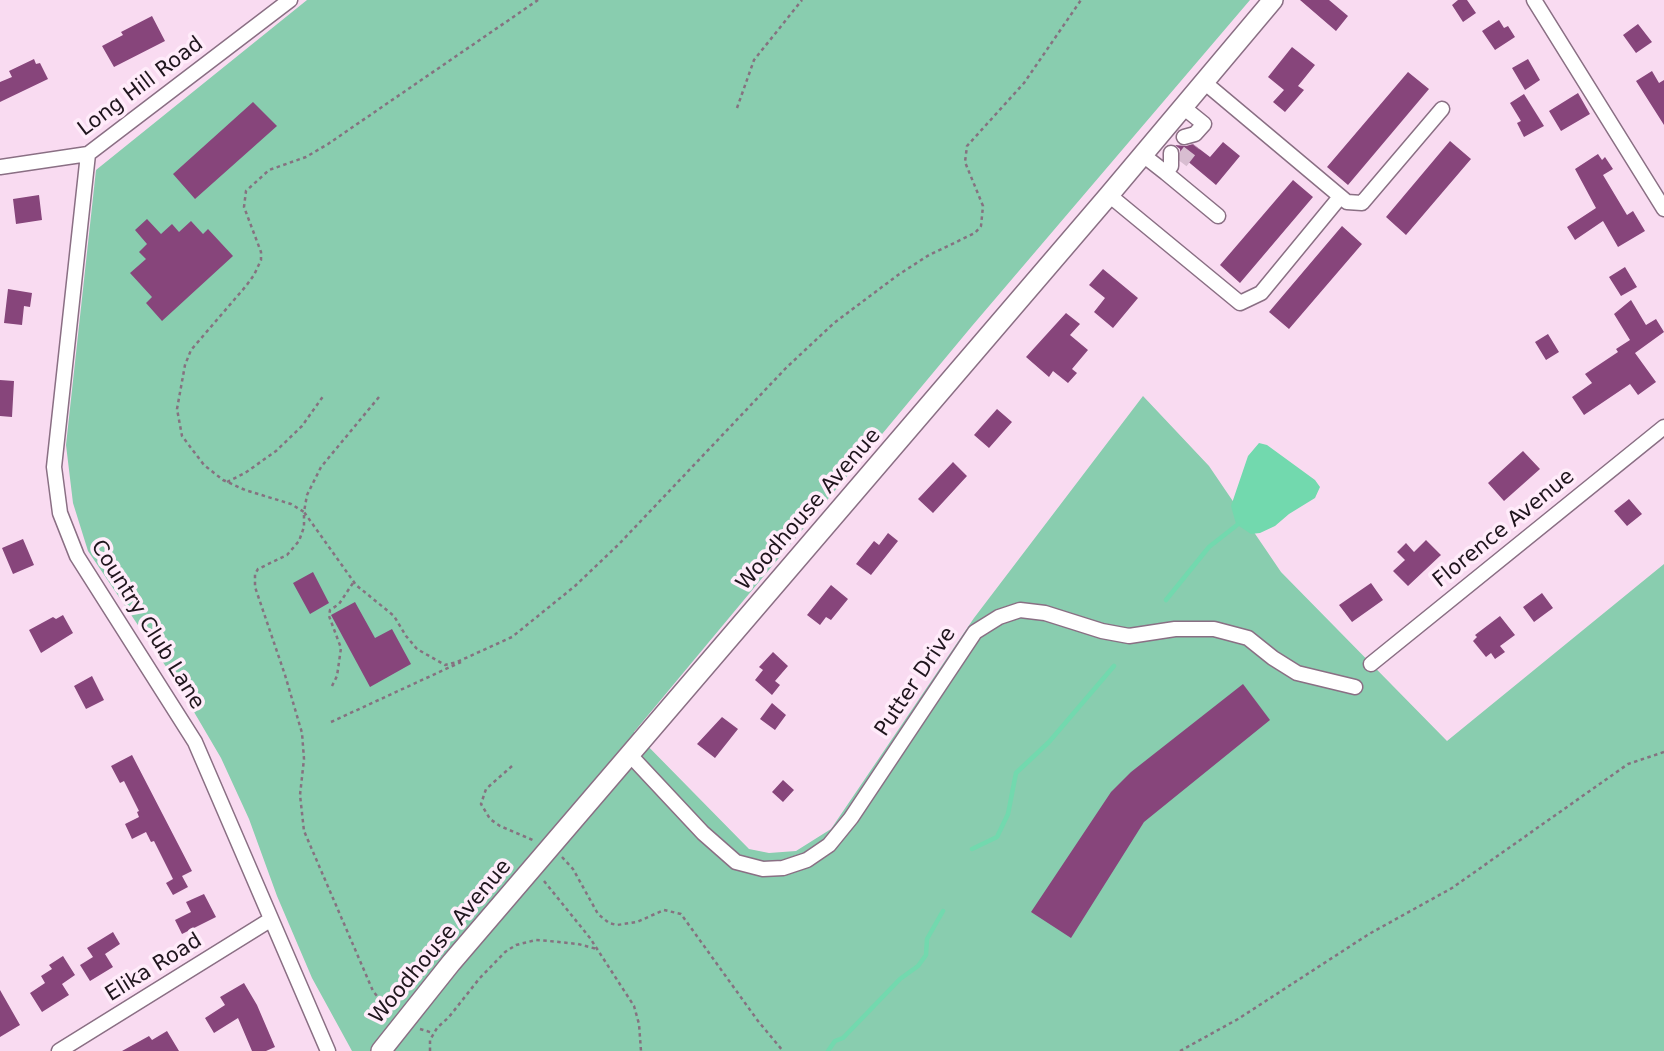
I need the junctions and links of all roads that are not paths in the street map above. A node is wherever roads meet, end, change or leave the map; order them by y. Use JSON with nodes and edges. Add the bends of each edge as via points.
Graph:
{"nodes":[{"id":1,"x":290,"y":0,"type":"edge"},
{"id":2,"x":1273,"y":0,"type":"edge"},
{"id":3,"x":1534,"y":0,"type":"edge"},
{"id":4,"x":1204,"y":82,"type":"junction"},
{"id":5,"x":1183,"y":107,"type":"junction"},
{"id":6,"x":1442,"y":109,"type":"dead end"},
{"id":7,"x":1191,"y":139,"type":"tunnel mouth"},
{"id":8,"x":88,"y":154,"type":"junction"},
{"id":9,"x":1143,"y":155,"type":"junction"},
{"id":10,"x":0,"y":167,"type":"edge"},
{"id":11,"x":1109,"y":195,"type":"junction"},
{"id":12,"x":1340,"y":197,"type":"junction"},
{"id":13,"x":1664,"y":209,"type":"edge"},
{"id":14,"x":1218,"y":216,"type":"dead end"},
{"id":15,"x":1664,"y":427,"type":"edge"},
{"id":16,"x":1371,"y":664,"type":"dead end"},
{"id":17,"x":1356,"y":687,"type":"dead end"},
{"id":18,"x":630,"y":755,"type":"junction"},
{"id":19,"x":270,"y":920,"type":"junction"},
{"id":20,"x":59,"y":1051,"type":"edge"},
{"id":21,"x":328,"y":1051,"type":"edge"},
{"id":22,"x":381,"y":1051,"type":"edge"}],
"edges":[{"from":1,"to":8,"type":"street","name":"Long Hill Road"},
{"from":2,"to":4,"type":"main road","name":"Woodhouse Avenue"},
{"from":3,"to":13,"type":"street"},
{"from":4,"to":5,"type":"main road","name":"Woodhouse Avenue"},
{"from":4,"to":12,"type":"street"},
{"from":5,"to":7,"type":"street","via":[[1204,124]]},
{"from":5,"to":9,"type":"main road","name":"Woodhouse Avenue"},
{"from":6,"to":12,"type":"street","via":[[1362,203]]},
{"from":8,"to":10,"type":"street","name":"Long Hill Road"},
{"from":8,"to":19,"type":"street","name":"Country Club Lane","via":[[53,477],[60,513],[78,556],[195,742]]},
{"from":9,"to":11,"type":"main road","name":"Woodhouse Avenue"},
{"from":9,"to":14,"type":"street","via":[[1172,164]]},
{"from":11,"to":12,"type":"street","via":[[1240,303],[1261,293]]},
{"from":11,"to":18,"type":"main road","name":"Woodhouse Avenue"},
{"from":15,"to":16,"type":"street","name":"Florence Avenue"},
{"from":17,"to":18,"type":"street","name":"Putter Drive","via":[[1297,673],[1248,638],[1214,629],[1129,636],[1045,612],[1020,610],[975,632],[829,845],[807,860],[783,868],[762,869],[736,862]]},
{"from":18,"to":22,"type":"main road","name":"Woodhouse Avenue"},
{"from":19,"to":20,"type":"street","name":"Elika Road"},
{"from":19,"to":21,"type":"street","name":"Country Club Lane"}]}
